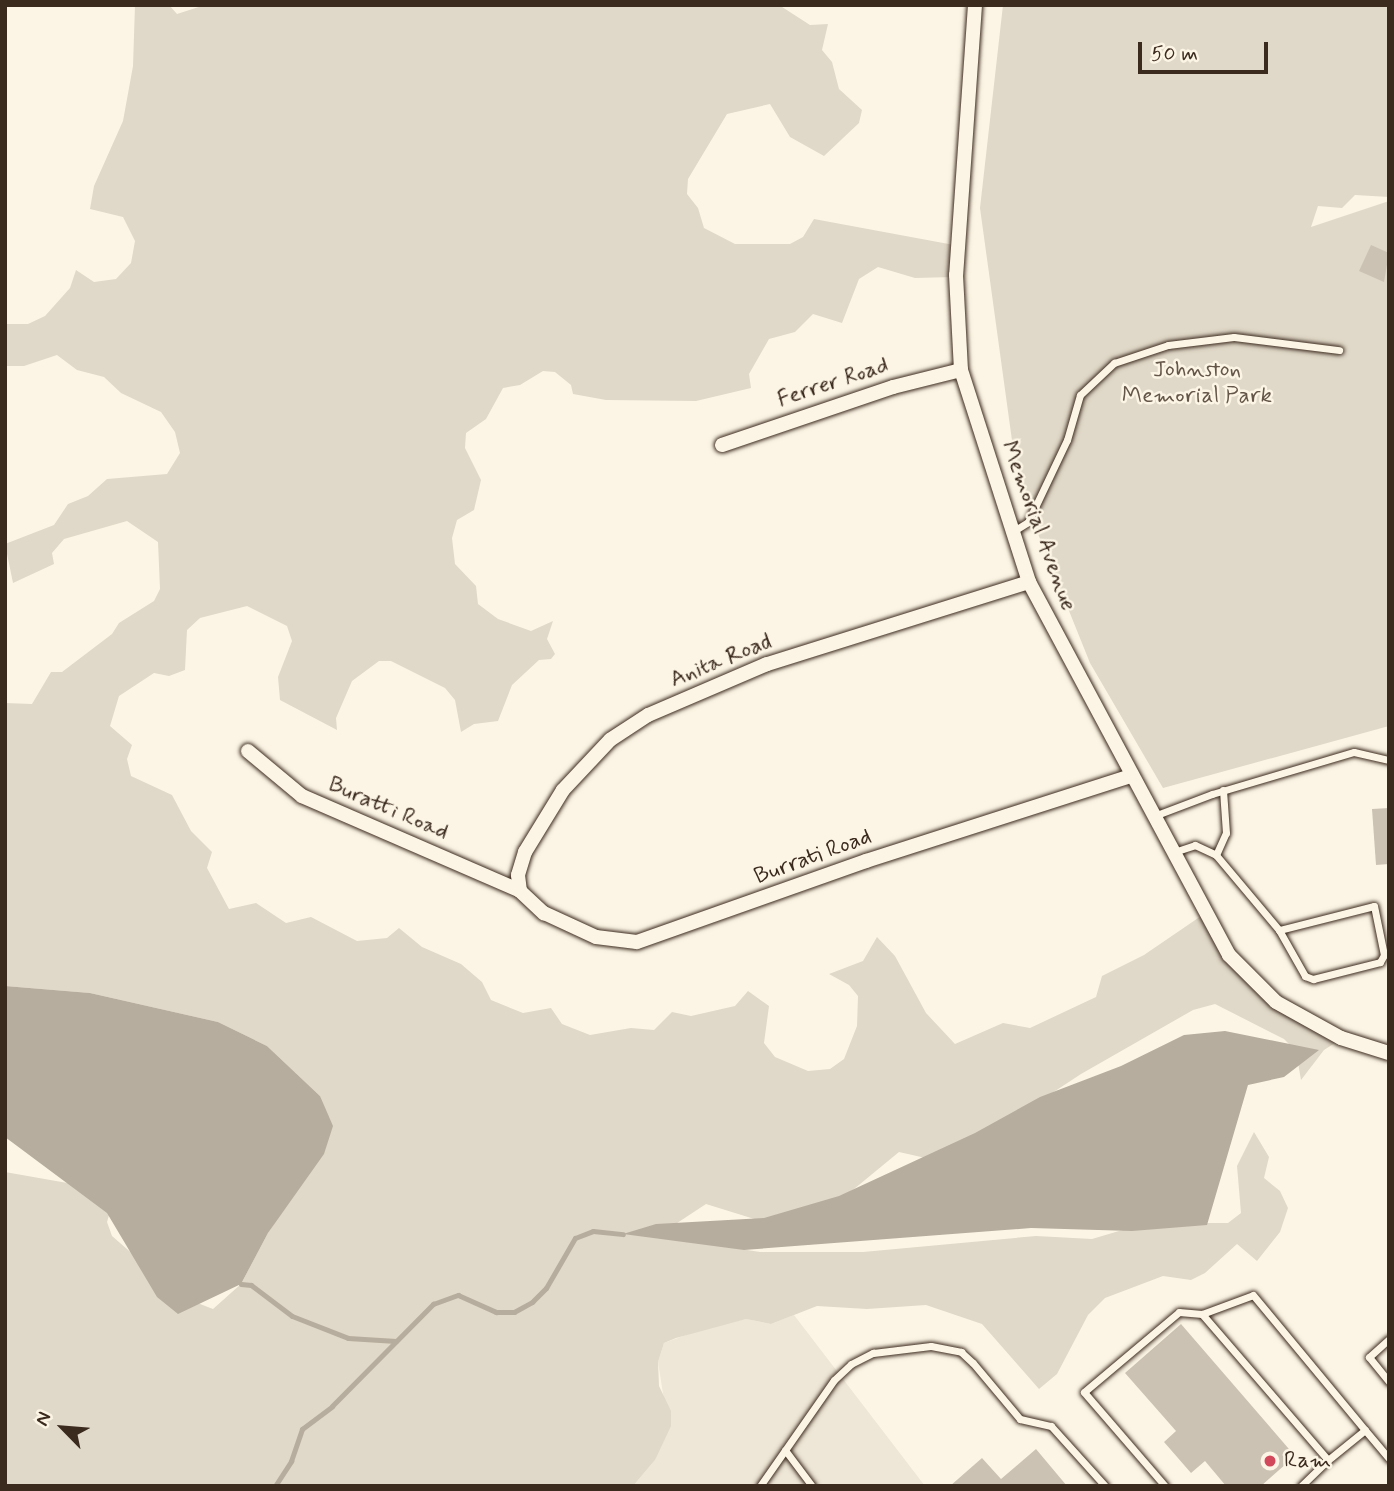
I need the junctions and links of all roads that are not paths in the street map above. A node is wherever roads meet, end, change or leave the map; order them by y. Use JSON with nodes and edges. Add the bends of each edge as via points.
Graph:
{"nodes":[{"id":1,"x":975,"y":5,"type":"edge"},
{"id":2,"x":1339,"y":350,"type":"dead end"},
{"id":3,"x":961,"y":370,"type":"junction"},
{"id":4,"x":722,"y":445,"type":"dead end"},
{"id":5,"x":1012,"y":532,"type":"junction"},
{"id":6,"x":1029,"y":582,"type":"junction"},
{"id":7,"x":248,"y":751,"type":"dead end"},
{"id":8,"x":1389,"y":760,"type":"edge"},
{"id":9,"x":1131,"y":776,"type":"junction"},
{"id":10,"x":1223,"y":790,"type":"junction"},
{"id":11,"x":1153,"y":816,"type":"junction"},
{"id":12,"x":1173,"y":852,"type":"junction"},
{"id":13,"x":1216,"y":855,"type":"junction"},
{"id":14,"x":520,"y":891,"type":"junction"},
{"id":15,"x":1279,"y":930,"type":"junction"},
{"id":16,"x":1389,"y":1054,"type":"edge"},
{"id":17,"x":1202,"y":1314,"type":"junction"},
{"id":18,"x":1389,"y":1339,"type":"edge"},
{"id":19,"x":1389,"y":1382,"type":"edge"},
{"id":20,"x":1365,"y":1430,"type":"junction"},
{"id":21,"x":785,"y":1450,"type":"junction"},
{"id":22,"x":1389,"y":1459,"type":"edge"},
{"id":23,"x":1328,"y":1460,"type":"junction"},
{"id":24,"x":760,"y":1486,"type":"edge"},
{"id":25,"x":812,"y":1486,"type":"edge"},
{"id":26,"x":1105,"y":1486,"type":"edge"},
{"id":27,"x":1165,"y":1486,"type":"edge"},
{"id":28,"x":1301,"y":1486,"type":"edge"}],
"edges":[{"from":1,"to":3,"type":"street","name":"Memorial Avenue","via":[[956,275]]},
{"from":2,"to":5,"type":"lane","via":[[1234,337],[1167,345],[1114,363],[1080,395],[1067,440],[1028,522]]},
{"from":3,"to":4,"type":"street","name":"Ferrer Road","via":[[893,387]]},
{"from":3,"to":5,"type":"street","name":"Memorial Avenue"},
{"from":5,"to":6,"type":"street","name":"Memorial Avenue"},
{"from":6,"to":9,"type":"street","name":"Memorial Avenue"},
{"from":6,"to":14,"type":"street","name":"Anita Road","via":[[767,664],[648,715],[610,740],[563,790],[525,852],[518,875]]},
{"from":7,"to":14,"type":"street","name":"Buratti Road","via":[[302,796]]},
{"from":8,"to":10,"type":"lane","via":[[1354,752]]},
{"from":9,"to":11,"type":"street","name":"Memorial Avenue"},
{"from":9,"to":14,"type":"street","name":"Burrati Road","via":[[866,861],[638,942],[596,937],[544,913]]},
{"from":10,"to":11,"type":"lane"},
{"from":10,"to":13,"type":"lane","via":[[1226,833]]},
{"from":11,"to":12,"type":"street","name":"Memorial Avenue"},
{"from":12,"to":13,"type":"lane","via":[[1195,845]]},
{"from":12,"to":16,"type":"street","name":"Memorial Avenue","via":[[1229,955],[1276,1002],[1341,1038]]},
{"from":13,"to":15,"type":"lane"},
{"from":15,"to":15,"type":"lane","via":[[1305,976],[1313,979],[1380,962],[1384,955],[1374,906]]},
{"from":17,"to":20,"type":"lane","via":[[1253,1295]]},
{"from":17,"to":23,"type":"lane"},
{"from":17,"to":27,"type":"lane","via":[[1179,1312],[1084,1392]]},
{"from":18,"to":19,"type":"lane","via":[[1369,1357]]},
{"from":20,"to":22,"type":"lane"},
{"from":20,"to":23,"type":"lane"},
{"from":21,"to":24,"type":"lane"},
{"from":21,"to":25,"type":"lane"},
{"from":21,"to":26,"type":"lane","via":[[851,1364],[873,1353],[931,1346],[961,1352],[1020,1419],[1051,1426]]},
{"from":23,"to":28,"type":"lane"}]}
